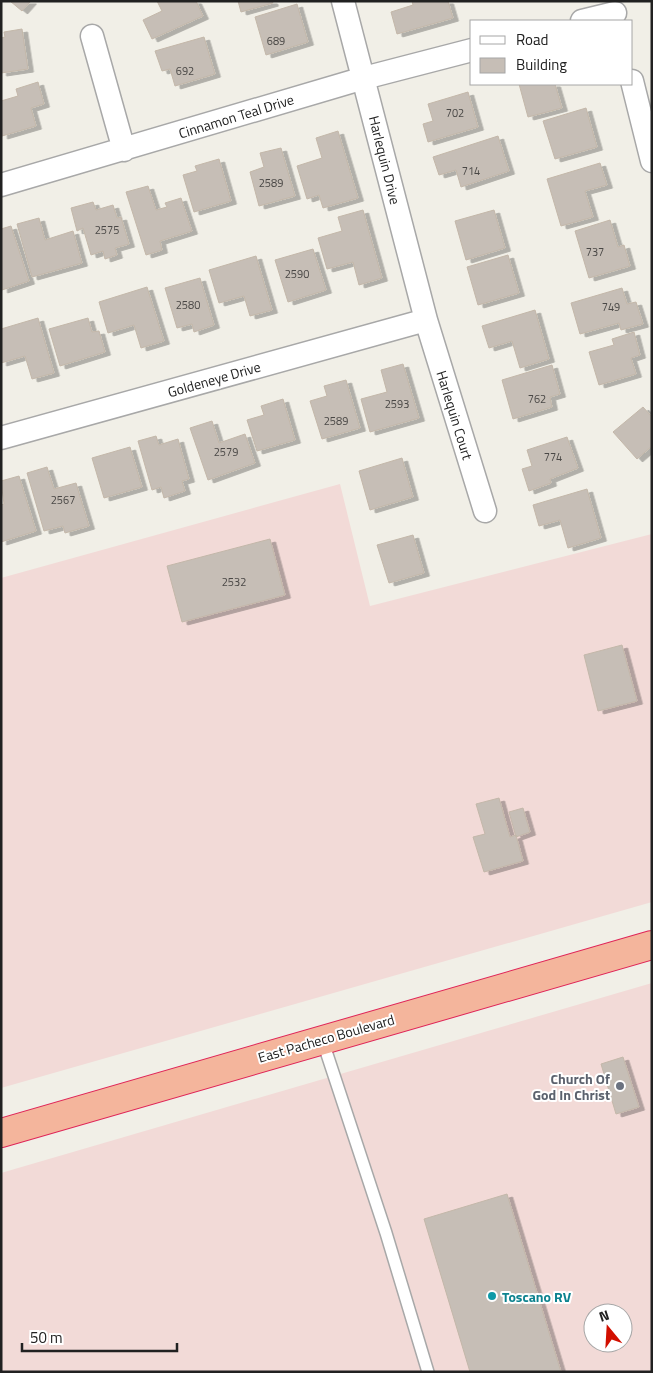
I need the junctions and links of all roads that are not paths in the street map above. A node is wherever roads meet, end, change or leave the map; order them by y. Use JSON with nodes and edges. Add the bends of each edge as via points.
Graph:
{"nodes":[{"id":1,"x":344,"y":1,"type":"edge"},
{"id":2,"x":614,"y":12,"type":"edge"},
{"id":3,"x":586,"y":20,"type":"edge"},
{"id":4,"x":92,"y":36,"type":"dead end"},
{"id":5,"x":470,"y":51,"type":"edge"},
{"id":6,"x":364,"y":78,"type":"junction"},
{"id":7,"x":633,"y":85,"type":"edge"},
{"id":8,"x":124,"y":150,"type":"junction"},
{"id":9,"x":652,"y":161,"type":"edge"},
{"id":10,"x":1,"y":185,"type":"edge"},
{"id":11,"x":426,"y":320,"type":"junction"},
{"id":12,"x":1,"y":438,"type":"edge"},
{"id":13,"x":485,"y":511,"type":"dead end"},
{"id":14,"x":652,"y":945,"type":"edge"},
{"id":15,"x":322,"y":1039,"type":"junction"},
{"id":16,"x":1,"y":1133,"type":"edge"},
{"id":17,"x":428,"y":1372,"type":"edge"}],
"edges":[{"from":1,"to":6,"type":"street","name":"Harlequin Drive"},
{"from":2,"to":3,"type":"street"},
{"from":4,"to":8,"type":"street"},
{"from":5,"to":6,"type":"street","name":"Cinnamon Teal Drive"},
{"from":6,"to":8,"type":"street","name":"Cinnamon Teal Drive"},
{"from":6,"to":11,"type":"street","name":"Harlequin Drive"},
{"from":7,"to":9,"type":"street"},
{"from":8,"to":10,"type":"street","name":"Cinnamon Teal Drive"},
{"from":11,"to":12,"type":"street","name":"Goldeneye Drive"},
{"from":11,"to":13,"type":"street","name":"Harlequin Court"},
{"from":14,"to":15,"type":"highway","name":"East Pacheco Boulevard"},
{"from":15,"to":16,"type":"highway","name":"East Pacheco Boulevard"},
{"from":15,"to":17,"type":"lane"}]}
